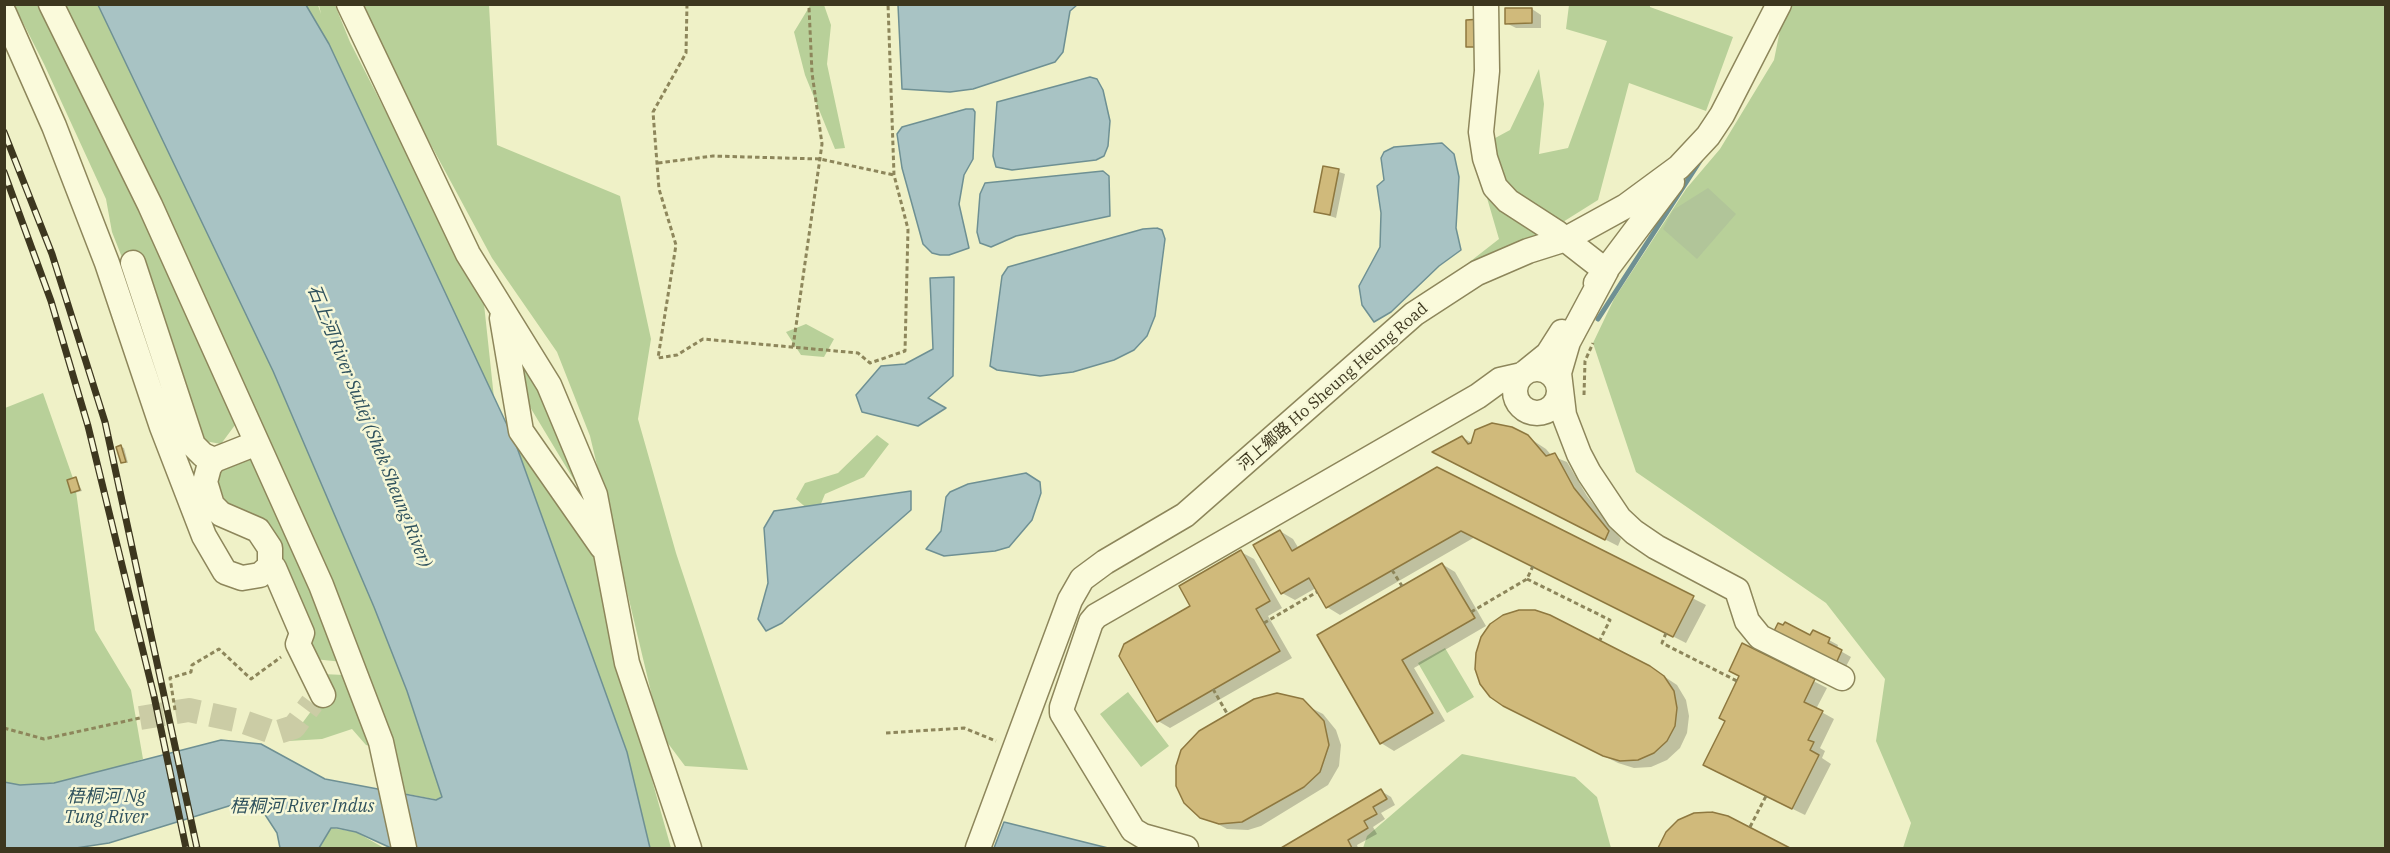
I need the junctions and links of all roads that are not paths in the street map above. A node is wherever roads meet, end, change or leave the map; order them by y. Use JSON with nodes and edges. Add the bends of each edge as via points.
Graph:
{"nodes":[{"id":1,"x":51,"y":4,"type":"edge"},
{"id":2,"x":349,"y":4,"type":"edge"},
{"id":3,"x":1486,"y":4,"type":"edge"},
{"id":4,"x":1779,"y":4,"type":"edge"},
{"id":5,"x":4,"y":13,"type":"edge"},
{"id":6,"x":1695,"y":151,"type":"junction"},
{"id":7,"x":1566,"y":239,"type":"junction"},
{"id":8,"x":133,"y":262,"type":"dead end"},
{"id":9,"x":1606,"y":271,"type":"junction"},
{"id":10,"x":500,"y":306,"type":"junction"},
{"id":11,"x":1524,"y":373,"type":"junction"},
{"id":12,"x":1560,"y":389,"type":"junction"},
{"id":13,"x":1478,"y":396,"type":"junction"},
{"id":14,"x":1527,"y":411,"type":"junction"},
{"id":15,"x":1571,"y":436,"type":"junction"},
{"id":16,"x":257,"y":443,"type":"junction"},
{"id":17,"x":214,"y":460,"type":"junction"},
{"id":18,"x":606,"y":554,"type":"junction"},
{"id":19,"x":270,"y":566,"type":"junction"},
{"id":20,"x":1842,"y":678,"type":"dead end"},
{"id":21,"x":365,"y":699,"type":"junction"},
{"id":22,"x":404,"y":849,"type":"edge"},
{"id":23,"x":688,"y":849,"type":"edge"},
{"id":24,"x":978,"y":849,"type":"edge"},
{"id":25,"x":1186,"y":849,"type":"edge"}],
"edges":[{"from":1,"to":16,"type":"street","via":[[150,205]]},
{"from":2,"to":10,"type":"street","via":[[468,254]]},
{"from":3,"to":7,"type":"street","via":[[1487,71],[1481,132],[1487,168],[1501,196]]},
{"from":4,"to":6,"type":"street","name":"河上鄉路 Ho Sheung Heung Road","via":[[1722,115]]},
{"from":5,"to":19,"type":"street","via":[[107,263],[162,427],[204,536],[225,572],[242,578],[260,575]]},
{"from":6,"to":7,"type":"street","name":"河上鄉路 Ho Sheung Heung Road","via":[[1655,187]]},
{"from":6,"to":9,"type":"street"},
{"from":7,"to":9,"type":"street"},
{"from":7,"to":24,"type":"street","name":"河上鄉路 Ho Sheung Heung Road","via":[[1477,273],[1414,314],[1185,515],[1083,579],[1070,600]]},
{"from":8,"to":17,"type":"street","via":[[192,445]]},
{"from":9,"to":11,"type":"street","via":[[1548,354]]},
{"from":9,"to":12,"type":"street","via":[[1568,342],[1561,360]]},
{"from":10,"to":18,"type":"street","via":[[549,385],[595,495]]},
{"from":10,"to":18,"type":"street","via":[[521,430]]},
{"from":11,"to":12,"type":"street","via":[[1539,369],[1549,372]]},
{"from":11,"to":13,"type":"street","via":[[1500,380]]},
{"from":11,"to":14,"type":"street","via":[[1515,396]]},
{"from":12,"to":14,"type":"street","via":[[1551,410]]},
{"from":12,"to":15,"type":"street"},
{"from":13,"to":14,"type":"street","via":[[1505,399]]},
{"from":13,"to":25,"type":"street","via":[[1091,622],[1062,713],[1133,830]]},
{"from":14,"to":15,"type":"street","via":[[1556,424]]},
{"from":15,"to":20,"type":"street","via":[[1618,518],[1656,548],[1737,590],[1747,621],[1760,638]]},
{"from":16,"to":17,"type":"street"},
{"from":16,"to":21,"type":"street","via":[[321,585]]},
{"from":17,"to":19,"type":"street","via":[[205,482],[212,505],[221,514],[258,530],[270,548]]},
{"from":18,"to":23,"type":"street","via":[[627,663]]},
{"from":19,"to":21,"type":"street","via":[[302,633],[298,644],[317,699]]},
{"from":21,"to":22,"type":"street","via":[[381,742]]}]}
